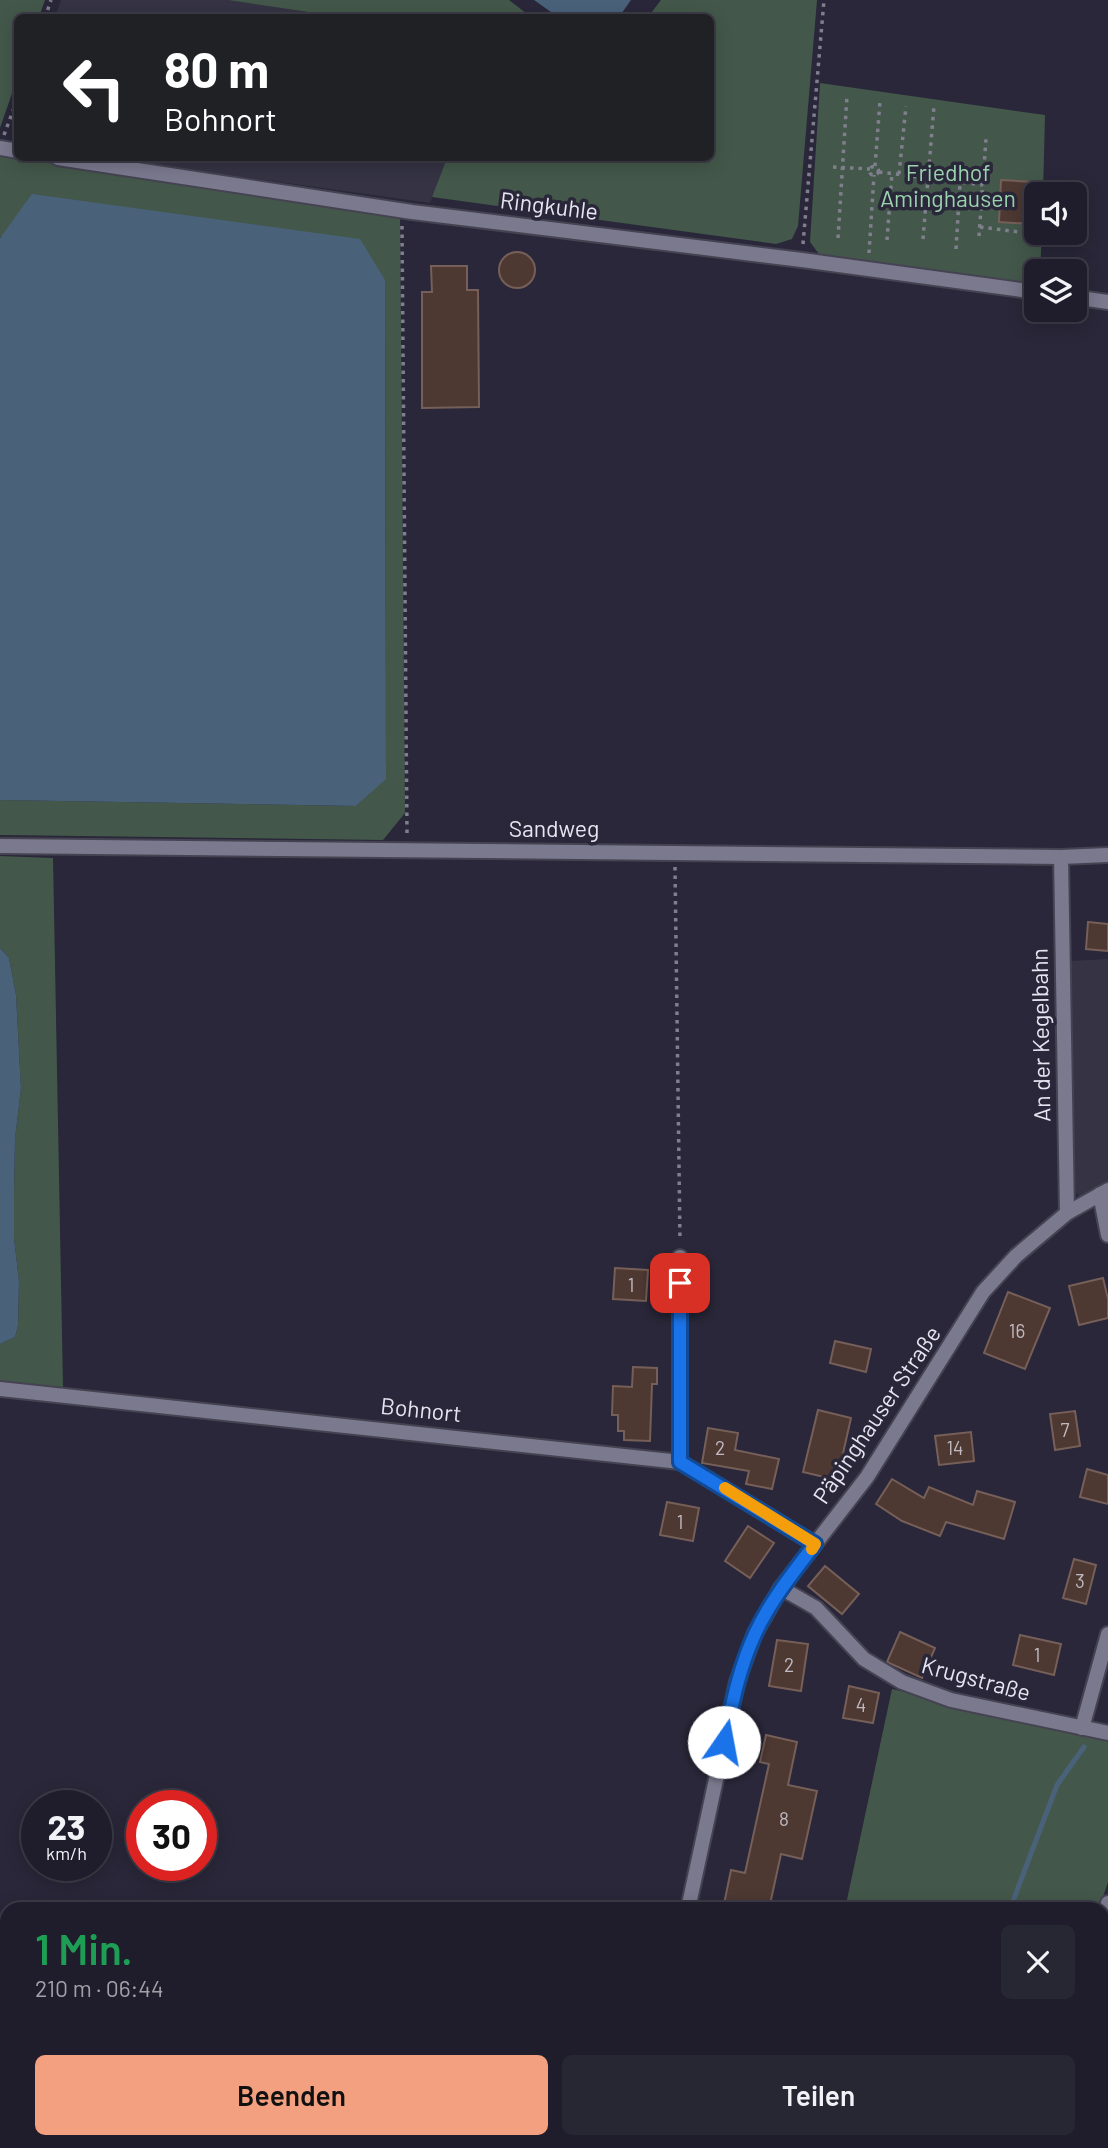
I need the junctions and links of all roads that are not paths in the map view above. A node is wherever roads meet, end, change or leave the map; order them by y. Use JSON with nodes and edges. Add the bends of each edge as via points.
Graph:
{"nodes":[{"id":1,"x":77,"y":161,"type":"edge"},
{"id":2,"x":1024,"y":290,"type":"edge"},
{"id":3,"x":1087,"y":299,"type":"edge"},
{"id":4,"x":1108,"y":302,"type":"edge"},
{"id":5,"x":0,"y":846,"type":"edge"},
{"id":6,"x":1108,"y":855,"type":"edge"},
{"id":7,"x":1061,"y":857,"type":"junction"},
{"id":8,"x":1104,"y":1192,"type":"edge"},
{"id":9,"x":1067,"y":1213,"type":"junction"},
{"id":10,"x":1108,"y":1235,"type":"edge"},
{"id":11,"x":680,"y":1257,"type":"road end"},
{"id":12,"x":0,"y":1389,"type":"edge"},
{"id":13,"x":680,"y":1462,"type":"junction"},
{"id":14,"x":815,"y":1544,"type":"junction"},
{"id":15,"x":781,"y":1588,"type":"junction"},
{"id":16,"x":1108,"y":1634,"type":"edge"},
{"id":17,"x":1082,"y":1728,"type":"junction"},
{"id":18,"x":1108,"y":1733,"type":"edge"},
{"id":19,"x":690,"y":1902,"type":"edge"}],
"edges":[{"from":1,"to":2,"type":"street","name":"Ringkuhle","via":[[401,211]]},
{"from":3,"to":4,"type":"street"},
{"from":5,"to":7,"type":"street","name":"Sandweg"},
{"from":6,"to":7,"type":"street","name":"Sandweg"},
{"from":7,"to":9,"type":"street","name":"An der Kegelbahn"},
{"from":8,"to":9,"type":"street","name":"Päpinghauser Straße"},
{"from":8,"to":10,"type":"street"},
{"from":9,"to":14,"type":"street","name":"Päpinghauser Straße","via":[[1016,1255],[983,1292],[867,1477]]},
{"from":11,"to":13,"type":"street"},
{"from":12,"to":13,"type":"street","name":"Bohnort"},
{"from":13,"to":14,"type":"street","name":"Bohnort"},
{"from":14,"to":15,"type":"street","name":"Päpinghauser Straße"},
{"from":15,"to":17,"type":"street","name":"Krugstraße","via":[[816,1608],[864,1659],[902,1682],[951,1700]]},
{"from":15,"to":19,"type":"street","name":"Päpinghauser Straße","via":[[755,1633],[737,1682]]},
{"from":16,"to":17,"type":"street"},
{"from":17,"to":18,"type":"street","name":"Krugstraße"}]}
